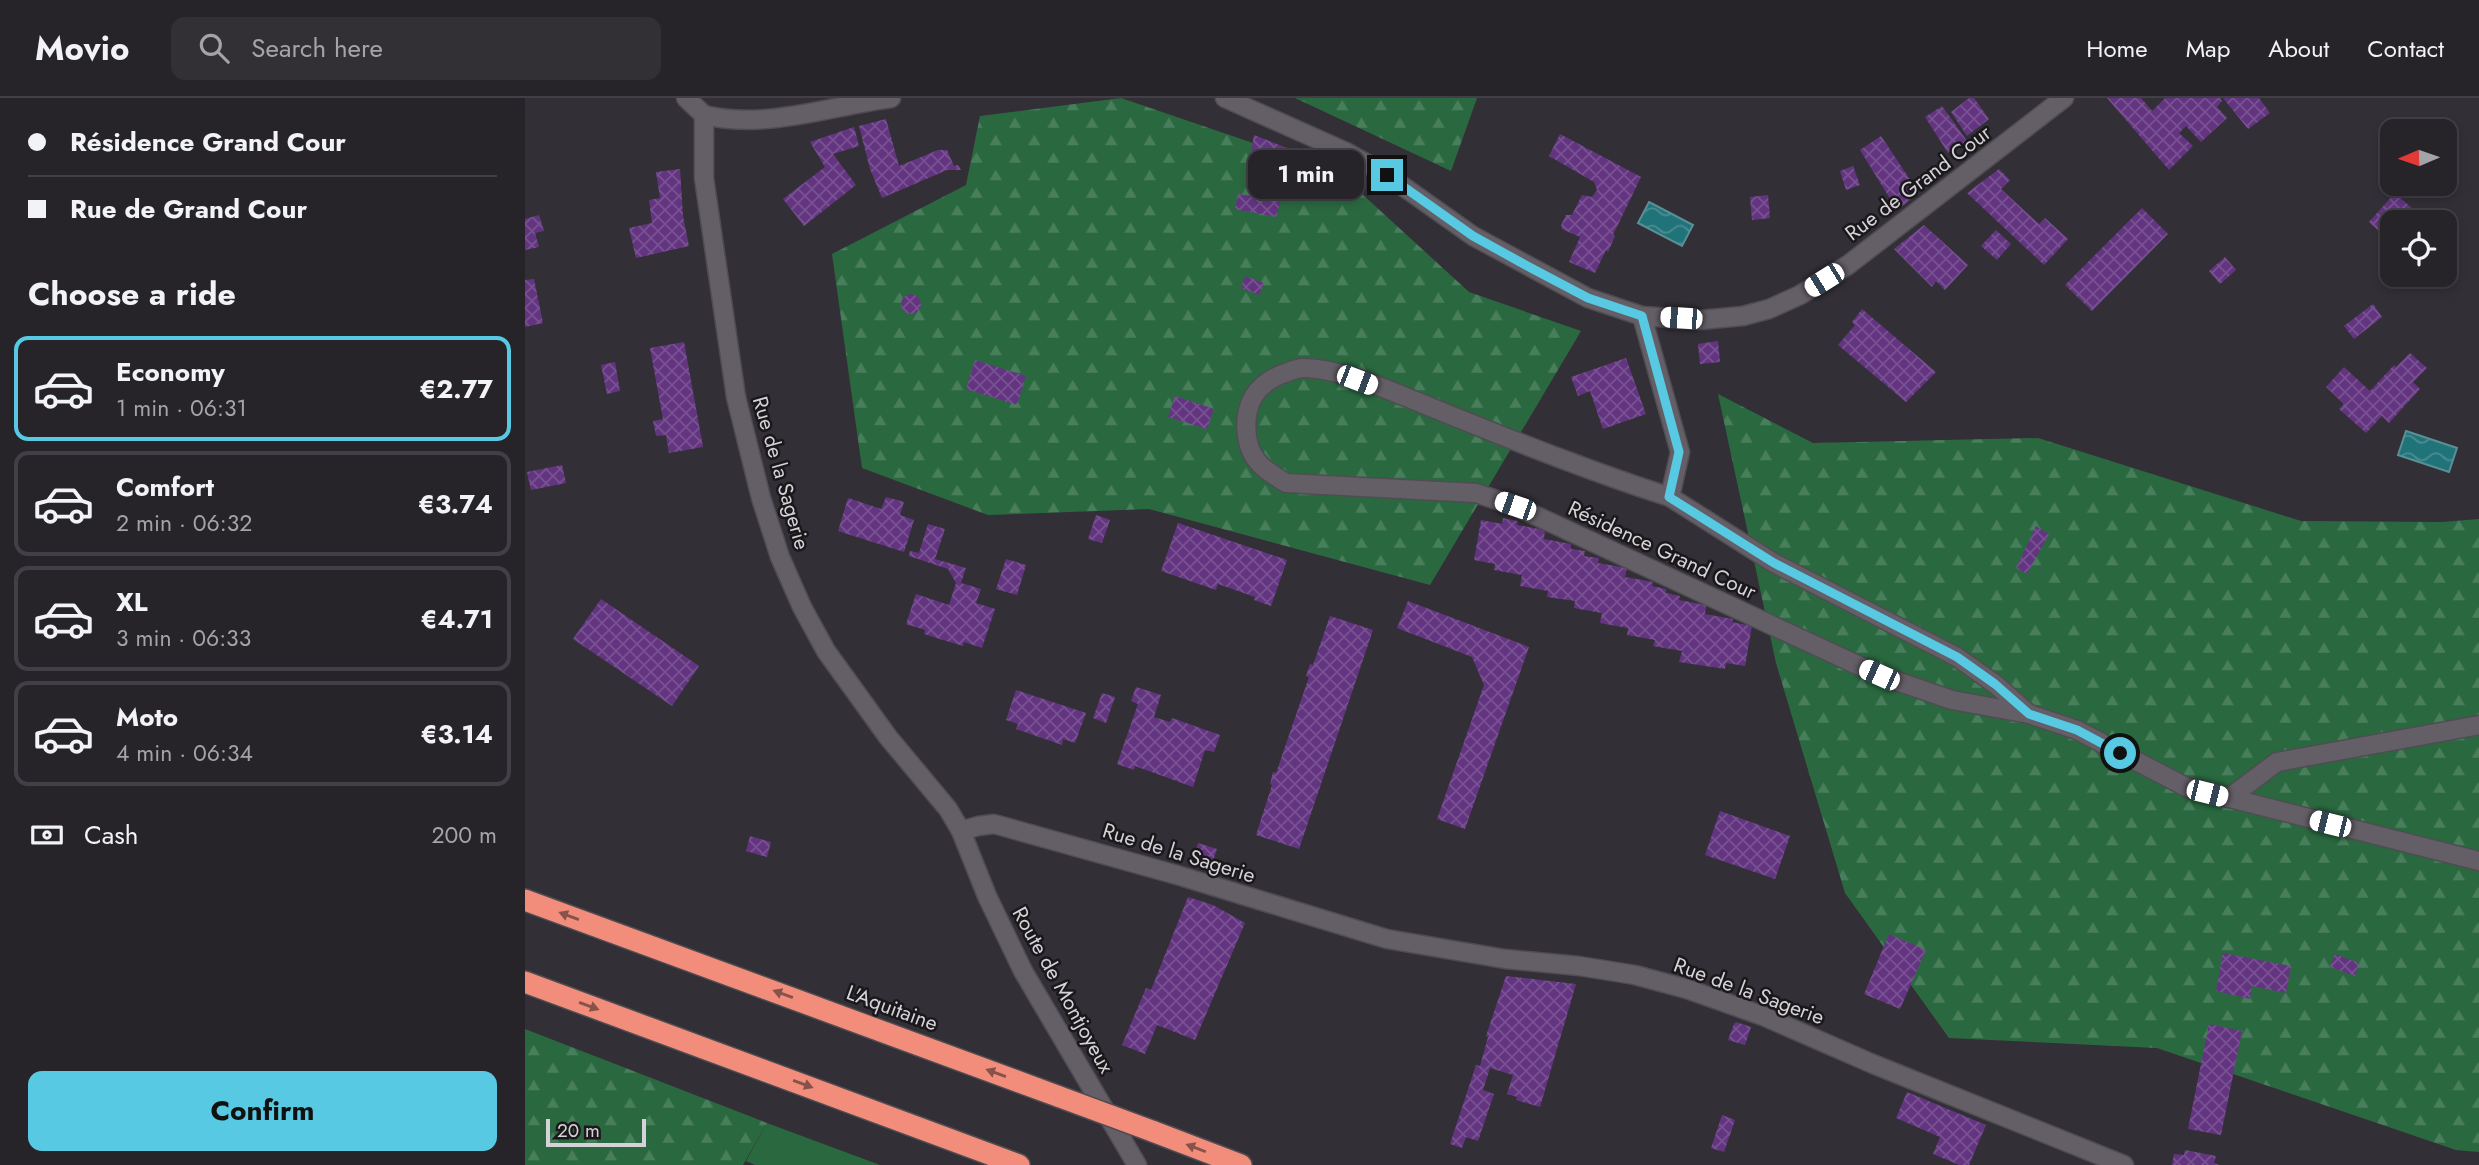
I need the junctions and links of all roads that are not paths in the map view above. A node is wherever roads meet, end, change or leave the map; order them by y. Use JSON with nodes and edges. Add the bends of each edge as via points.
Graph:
{"nodes":[{"id":1,"x":686,"y":98,"type":"edge"},
{"id":2,"x":891,"y":98,"type":"edge"},
{"id":3,"x":1225,"y":98,"type":"edge"},
{"id":4,"x":2064,"y":98,"type":"edge"},
{"id":5,"x":704,"y":116,"type":"junction"},
{"id":6,"x":1642,"y":316,"type":"junction"},
{"id":7,"x":1669,"y":497,"type":"junction"},
{"id":8,"x":2029,"y":714,"type":"junction"},
{"id":9,"x":2479,"y":725,"type":"edge"},
{"id":10,"x":2229,"y":798,"type":"junction"},
{"id":11,"x":961,"y":831,"type":"junction"},
{"id":12,"x":2479,"y":861,"type":"edge"},
{"id":13,"x":525,"y":900,"type":"edge"},
{"id":14,"x":525,"y":982,"type":"edge"},
{"id":15,"x":1019,"y":1165,"type":"edge"},
{"id":16,"x":1137,"y":1165,"type":"edge"},
{"id":17,"x":1241,"y":1165,"type":"edge"},
{"id":18,"x":2124,"y":1165,"type":"edge"}],
"edges":[{"from":1,"to":5,"type":"street"},
{"from":2,"to":5,"type":"street","via":[[763,119],[726,121]]},
{"from":3,"to":6,"type":"street","name":"Rue de Grand Cour","via":[[1346,152],[1473,236],[1588,298]]},
{"from":4,"to":6,"type":"street","name":"Rue de Grand Cour","via":[[1848,265],[1800,295],[1743,316],[1700,320]]},
{"from":5,"to":11,"type":"street","name":"Rue de la Sagerie","via":[[703,178],[736,397],[780,557],[825,651],[888,737],[935,790]]},
{"from":6,"to":7,"type":"street","via":[[1679,452]]},
{"from":7,"to":8,"type":"street","name":"Résidence Grand Cour","via":[[1774,563],[1957,657]]},
{"from":7,"to":8,"type":"street","name":"Résidence Grand Cour","via":[[1337,372],[1301,367],[1277,375],[1254,393],[1245,419],[1254,457],[1265,471],[1286,482],[1476,493],[1515,506],[1879,675],[1952,700]]},
{"from":8,"to":10,"type":"street","name":"Résidence Grand Cour","via":[[2077,730],[2186,787]]},
{"from":9,"to":10,"type":"street","via":[[2277,762]]},
{"from":10,"to":12,"type":"street","name":"Résidence Grand Cour"},
{"from":11,"to":16,"type":"street","name":"Route de Montjoyeux","via":[[1023,971]]},
{"from":11,"to":18,"type":"street","name":"Rue de la Sagerie","via":[[994,824],[1387,939],[1636,975],[1687,989]]},
{"from":17,"to":13,"type":"highway","name":"L'Aquitaine","one_way":true,"bridge":true},
{"from":14,"to":15,"type":"highway","one_way":true}]}
